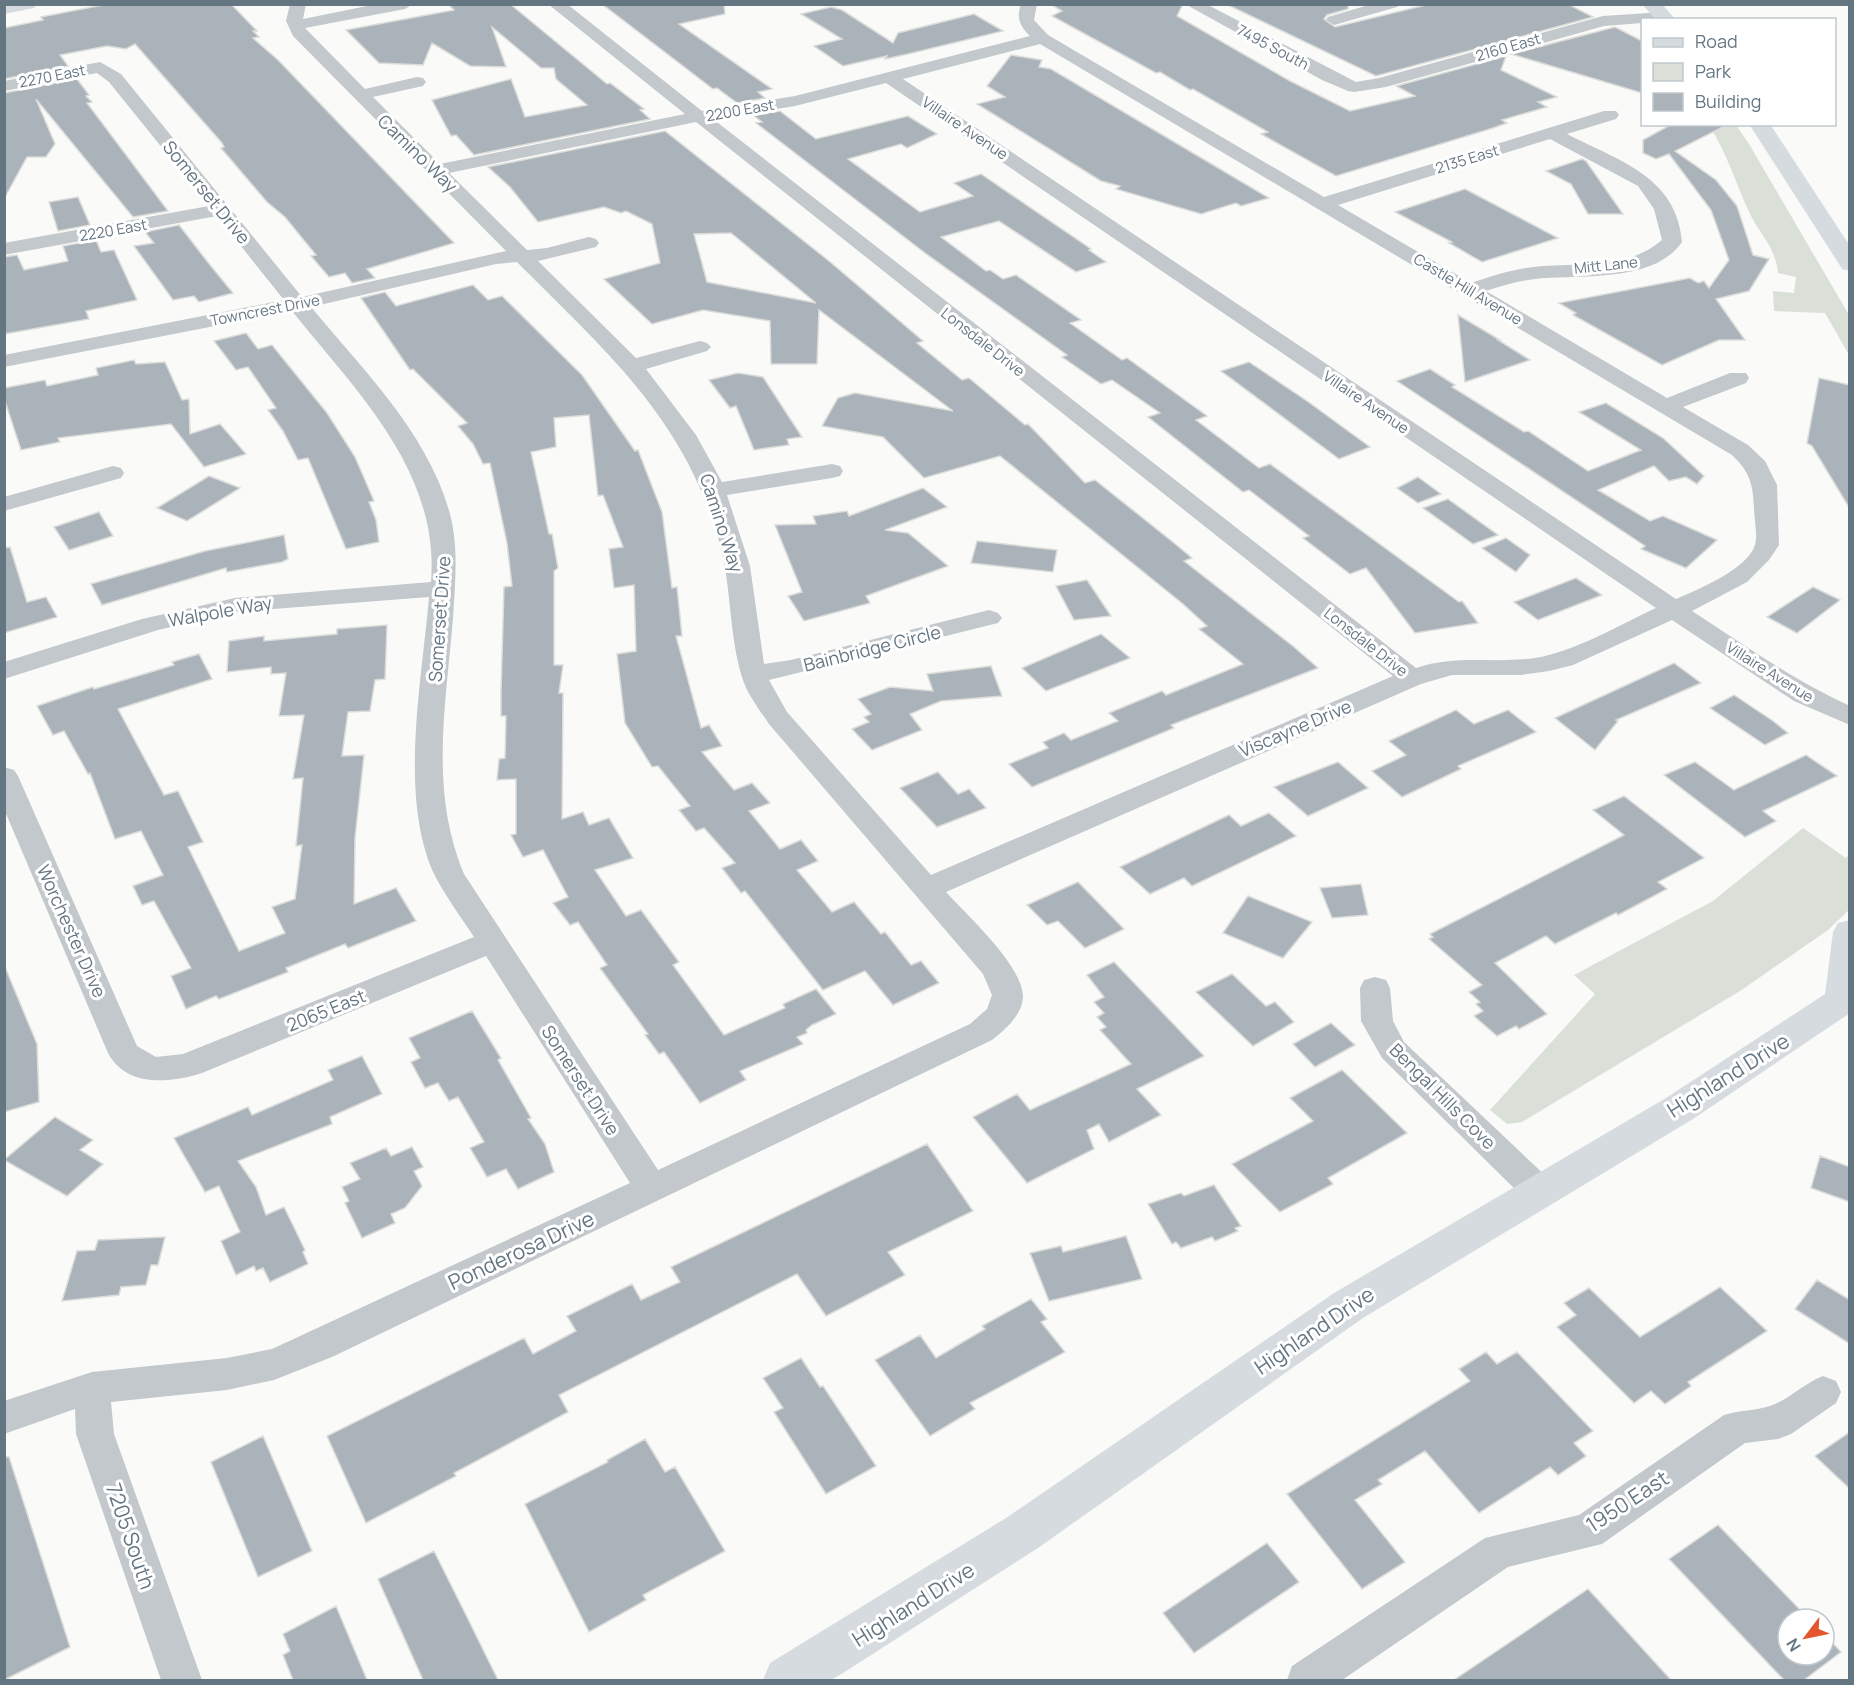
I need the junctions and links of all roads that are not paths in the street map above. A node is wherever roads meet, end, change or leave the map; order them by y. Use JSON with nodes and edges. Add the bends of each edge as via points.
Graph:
{"nodes":[{"id":1,"x":28,"y":4,"type":"edge"},
{"id":2,"x":405,"y":4,"type":"edge"},
{"id":3,"x":556,"y":4,"type":"edge"},
{"id":4,"x":1029,"y":4,"type":"edge"},
{"id":5,"x":1194,"y":4,"type":"edge"},
{"id":6,"x":1391,"y":4,"type":"edge"},
{"id":7,"x":1367,"y":7,"type":"edge"},
{"id":8,"x":4,"y":9,"type":"edge"},
{"id":9,"x":1661,"y":14,"type":"edge"},
{"id":10,"x":296,"y":15,"type":"edge"},
{"id":11,"x":1334,"y":20,"type":"dead end"},
{"id":12,"x":1042,"y":38,"type":"junction"},
{"id":13,"x":100,"y":68,"type":"joint"},
{"id":14,"x":889,"y":77,"type":"junction"},
{"id":15,"x":417,"y":82,"type":"dead end"},
{"id":16,"x":4,"y":86,"type":"edge"},
{"id":17,"x":1354,"y":87,"type":"joint"},
{"id":18,"x":360,"y":95,"type":"junction"},
{"id":19,"x":1610,"y":115,"type":"dead end"},
{"id":20,"x":699,"y":118,"type":"junction"},
{"id":21,"x":1760,"y":126,"type":"edge"},
{"id":22,"x":1552,"y":133,"type":"junction"},
{"id":23,"x":436,"y":170,"type":"junction"},
{"id":24,"x":1324,"y":203,"type":"junction"},
{"id":25,"x":221,"y":210,"type":"junction"},
{"id":26,"x":589,"y":243,"type":"dead end"},
{"id":27,"x":4,"y":249,"type":"edge"},
{"id":28,"x":524,"y":256,"type":"junction"},
{"id":29,"x":1850,"y":264,"type":"edge"},
{"id":30,"x":1470,"y":290,"type":"junction"},
{"id":31,"x":297,"y":304,"type":"junction"},
{"id":32,"x":700,"y":347,"type":"dead end"},
{"id":33,"x":4,"y":361,"type":"edge"},
{"id":34,"x":632,"y":366,"type":"junction"},
{"id":35,"x":1738,"y":378,"type":"dead end"},
{"id":36,"x":1666,"y":406,"type":"junction"},
{"id":37,"x":832,"y":471,"type":"dead end"},
{"id":38,"x":113,"y":474,"type":"dead end"},
{"id":39,"x":715,"y":490,"type":"junction"},
{"id":40,"x":4,"y":504,"type":"edge"},
{"id":41,"x":443,"y":588,"type":"junction"},
{"id":42,"x":1673,"y":609,"type":"junction"},
{"id":43,"x":989,"y":618,"type":"dead end"},
{"id":44,"x":4,"y":671,"type":"edge"},
{"id":45,"x":753,"y":674,"type":"junction"},
{"id":46,"x":1412,"y":678,"type":"junction"},
{"id":47,"x":1850,"y":717,"type":"edge"},
{"id":48,"x":4,"y":776,"type":"edge"},
{"id":49,"x":926,"y":889,"type":"junction"},
{"id":50,"x":1850,"y":932,"type":"edge"},
{"id":51,"x":492,"y":942,"type":"junction"},
{"id":52,"x":1375,"y":988,"type":"dead end"},
{"id":53,"x":1846,"y":997,"type":"edge"},
{"id":54,"x":1007,"y":1004,"type":"joint"},
{"id":55,"x":157,"y":1070,"type":"joint"},
{"id":56,"x":651,"y":1188,"type":"junction"},
{"id":57,"x":1538,"y":1190,"type":"junction"},
{"id":58,"x":92,"y":1388,"type":"junction"},
{"id":59,"x":1822,"y":1392,"type":"dead end"},
{"id":60,"x":4,"y":1418,"type":"edge"},
{"id":61,"x":181,"y":1680,"type":"edge"},
{"id":62,"x":787,"y":1680,"type":"edge"},
{"id":63,"x":1307,"y":1680,"type":"edge"}],
"edges":[{"from":1,"to":8,"type":"main road"},
{"from":2,"to":10,"type":"street"},
{"from":3,"to":20,"type":"street","name":"Lonsdale Drive"},
{"from":4,"to":12,"type":"street","name":"Castle Hill Avenue","via":[[1025,22]]},
{"from":5,"to":17,"type":"street","name":"7495 South"},
{"from":6,"to":7,"type":"street"},
{"from":7,"to":11,"type":"street"},
{"from":9,"to":17,"type":"street","name":"2160 East","via":[[1603,21]]},
{"from":10,"to":18,"type":"street","name":"Camino Way","via":[[299,33]]},
{"from":12,"to":14,"type":"street","name":"2200 East"},
{"from":12,"to":24,"type":"street","name":"Castle Hill Avenue"},
{"from":13,"to":16,"type":"street","name":"2270 East"},
{"from":13,"to":25,"type":"street","name":"Somerset Drive","via":[[115,78]]},
{"from":14,"to":20,"type":"street","name":"2200 East","via":[[795,101]]},
{"from":14,"to":42,"type":"street","name":"Villaire Avenue"},
{"from":15,"to":18,"type":"street"},
{"from":18,"to":23,"type":"street","name":"Camino Way"},
{"from":19,"to":22,"type":"street","name":"2135 East"},
{"from":20,"to":23,"type":"street","name":"2200 East"},
{"from":20,"to":46,"type":"street","name":"Lonsdale Drive"},
{"from":21,"to":29,"type":"main road"},
{"from":22,"to":24,"type":"street","name":"2135 East"},
{"from":22,"to":30,"type":"street","name":"Mitt Lane","via":[[1645,182],[1654,191],[1672,228],[1672,242],[1663,252],[1632,264],[1532,273]]},
{"from":23,"to":28,"type":"street","name":"Camino Way"},
{"from":24,"to":30,"type":"street","name":"Castle Hill Avenue"},
{"from":25,"to":27,"type":"street","name":"2220 East"},
{"from":25,"to":31,"type":"street","name":"Somerset Drive"},
{"from":26,"to":28,"type":"street","name":"Towncrest Drive"},
{"from":28,"to":31,"type":"street","name":"Towncrest Drive","via":[[496,258]]},
{"from":28,"to":34,"type":"street","name":"Camino Way"},
{"from":30,"to":36,"type":"street","name":"Castle Hill Avenue"},
{"from":31,"to":33,"type":"street","name":"Towncrest Drive"},
{"from":31,"to":41,"type":"street","name":"Somerset Drive","via":[[397,427],[421,467],[438,514],[445,555]]},
{"from":32,"to":34,"type":"street"},
{"from":34,"to":39,"type":"street","name":"Camino Way","via":[[680,425],[700,455]]},
{"from":35,"to":36,"type":"street"},
{"from":36,"to":42,"type":"street","name":"Castle Hill Avenue","via":[[1740,450],[1757,466],[1765,484],[1766,505],[1767,545],[1757,560],[1722,587]]},
{"from":37,"to":39,"type":"street"},
{"from":38,"to":40,"type":"street"},
{"from":39,"to":45,"type":"street","name":"Camino Way","via":[[742,586],[745,642]]},
{"from":41,"to":44,"type":"street","name":"Walpole Way","via":[[224,607],[151,624]]},
{"from":41,"to":51,"type":"street","name":"Somerset Drive","via":[[428,802],[434,840],[450,876]]},
{"from":42,"to":46,"type":"street","name":"Viscayne Drive","via":[[1542,666],[1517,670],[1451,668]]},
{"from":42,"to":47,"type":"street","name":"Villaire Avenue","via":[[1803,695]]},
{"from":43,"to":45,"type":"street","name":"Bainbridge Circle"},
{"from":45,"to":49,"type":"street","name":"Camino Way","via":[[778,718]]},
{"from":46,"to":49,"type":"street","name":"Viscayne Drive"},
{"from":48,"to":55,"type":"street","name":"Worchester Drive","via":[[124,1053],[140,1065]]},
{"from":49,"to":54,"type":"street","name":"Camino Way","via":[[1007,983]]},
{"from":50,"to":53,"type":"main road"},
{"from":51,"to":55,"type":"street","name":"2065 East","via":[[209,1058]]},
{"from":51,"to":56,"type":"street","name":"Somerset Drive"},
{"from":52,"to":57,"type":"street","name":"Bengal Hills Cove","via":[[1377,1021],[1393,1050]]},
{"from":53,"to":57,"type":"main road","name":"Highland Drive","via":[[1740,1069]]},
{"from":54,"to":56,"type":"street","name":"Ponderosa Drive","via":[[1000,1018],[981,1032]]},
{"from":56,"to":58,"type":"street","name":"Ponderosa Drive","via":[[274,1364],[227,1374]]},
{"from":57,"to":62,"type":"main road","name":"Highland Drive","via":[[1222,1391],[964,1573]]},
{"from":58,"to":60,"type":"street","name":"Ponderosa Drive"},
{"from":58,"to":61,"type":"street","name":"7205 South","via":[[95,1434]]},
{"from":59,"to":63,"type":"street","name":"1950 East","via":[[1778,1422],[1737,1427],[1587,1531],[1499,1551]]}]}
